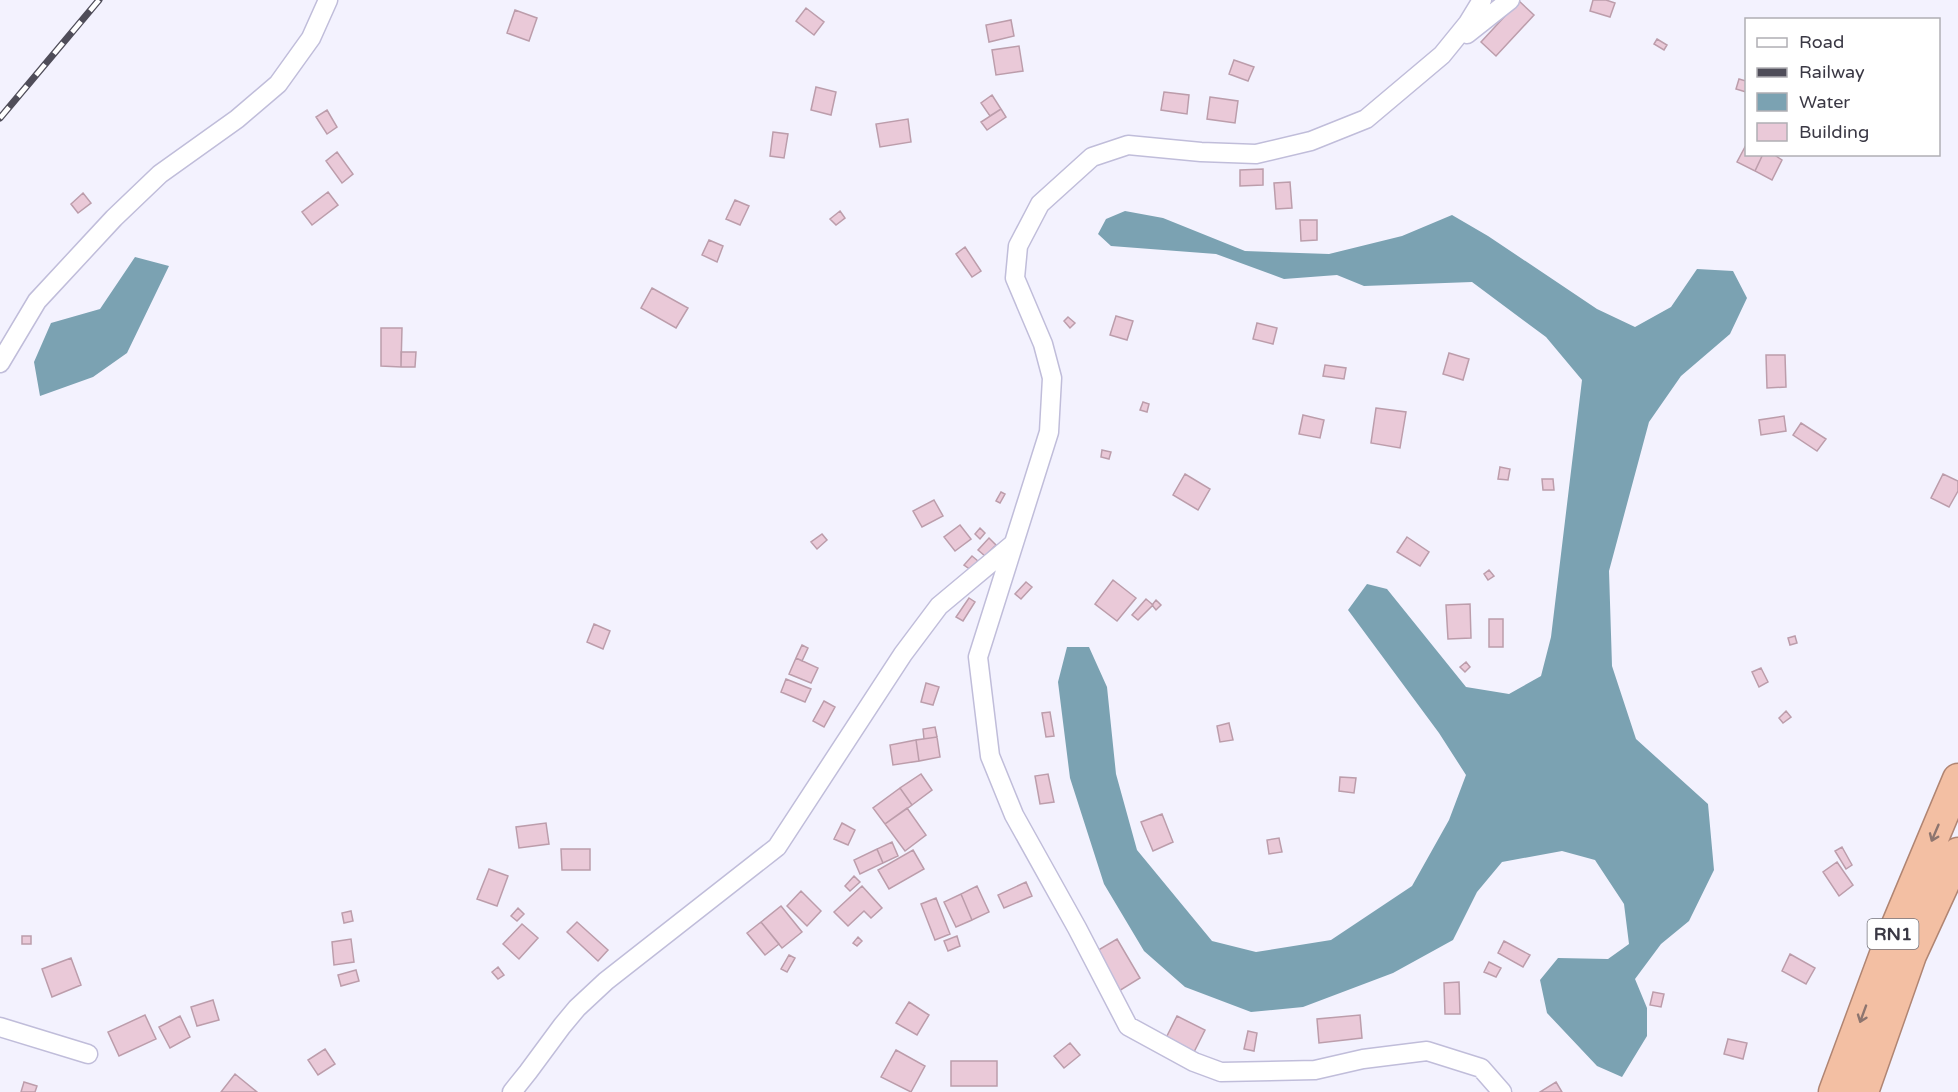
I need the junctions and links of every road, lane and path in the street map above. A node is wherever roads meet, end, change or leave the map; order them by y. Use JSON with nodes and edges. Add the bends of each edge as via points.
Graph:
{"nodes":[{"id":1,"x":328,"y":0,"type":"edge"},
{"id":2,"x":1482,"y":0,"type":"edge"},
{"id":3,"x":1510,"y":0,"type":"edge"},
{"id":4,"x":1442,"y":55,"type":"junction"},
{"id":5,"x":0,"y":363,"type":"edge"},
{"id":6,"x":1012,"y":545,"type":"junction"},
{"id":7,"x":1958,"y":779,"type":"edge"},
{"id":8,"x":1958,"y":853,"type":"edge"},
{"id":9,"x":0,"y":1028,"type":"edge"},
{"id":10,"x":88,"y":1054,"type":"dead end"},
{"id":11,"x":512,"y":1092,"type":"edge"},
{"id":12,"x":1502,"y":1092,"type":"edge"},
{"id":13,"x":1834,"y":1092,"type":"edge"},
{"id":14,"x":1863,"y":1092,"type":"edge"}],
"edges":[{"from":1,"to":5,"type":"street","via":[[311,38],[278,84],[160,174],[114,218],[37,301]]},
{"from":2,"to":4,"type":"street"},
{"from":3,"to":4,"type":"street"},
{"from":4,"to":6,"type":"street","via":[[1366,120],[1311,141],[1256,154],[1128,145],[1092,157],[1040,204],[1018,246],[1015,278],[1043,344],[1052,378],[1049,432]]},
{"from":6,"to":11,"type":"street","via":[[939,606],[903,654],[777,847],[606,981],[561,1026]]},
{"from":6,"to":12,"type":"street","via":[[978,657],[990,756],[1014,815],[1128,1026],[1194,1062],[1221,1072],[1315,1070],[1426,1051],[1481,1068]]},
{"from":7,"to":13,"type":"highway","number":"RN1","one_way":true,"via":[[1888,946]]},
{"from":8,"to":14,"type":"highway","number":"RN1","via":[[1911,955]]},
{"from":9,"to":10,"type":"street"}]}
